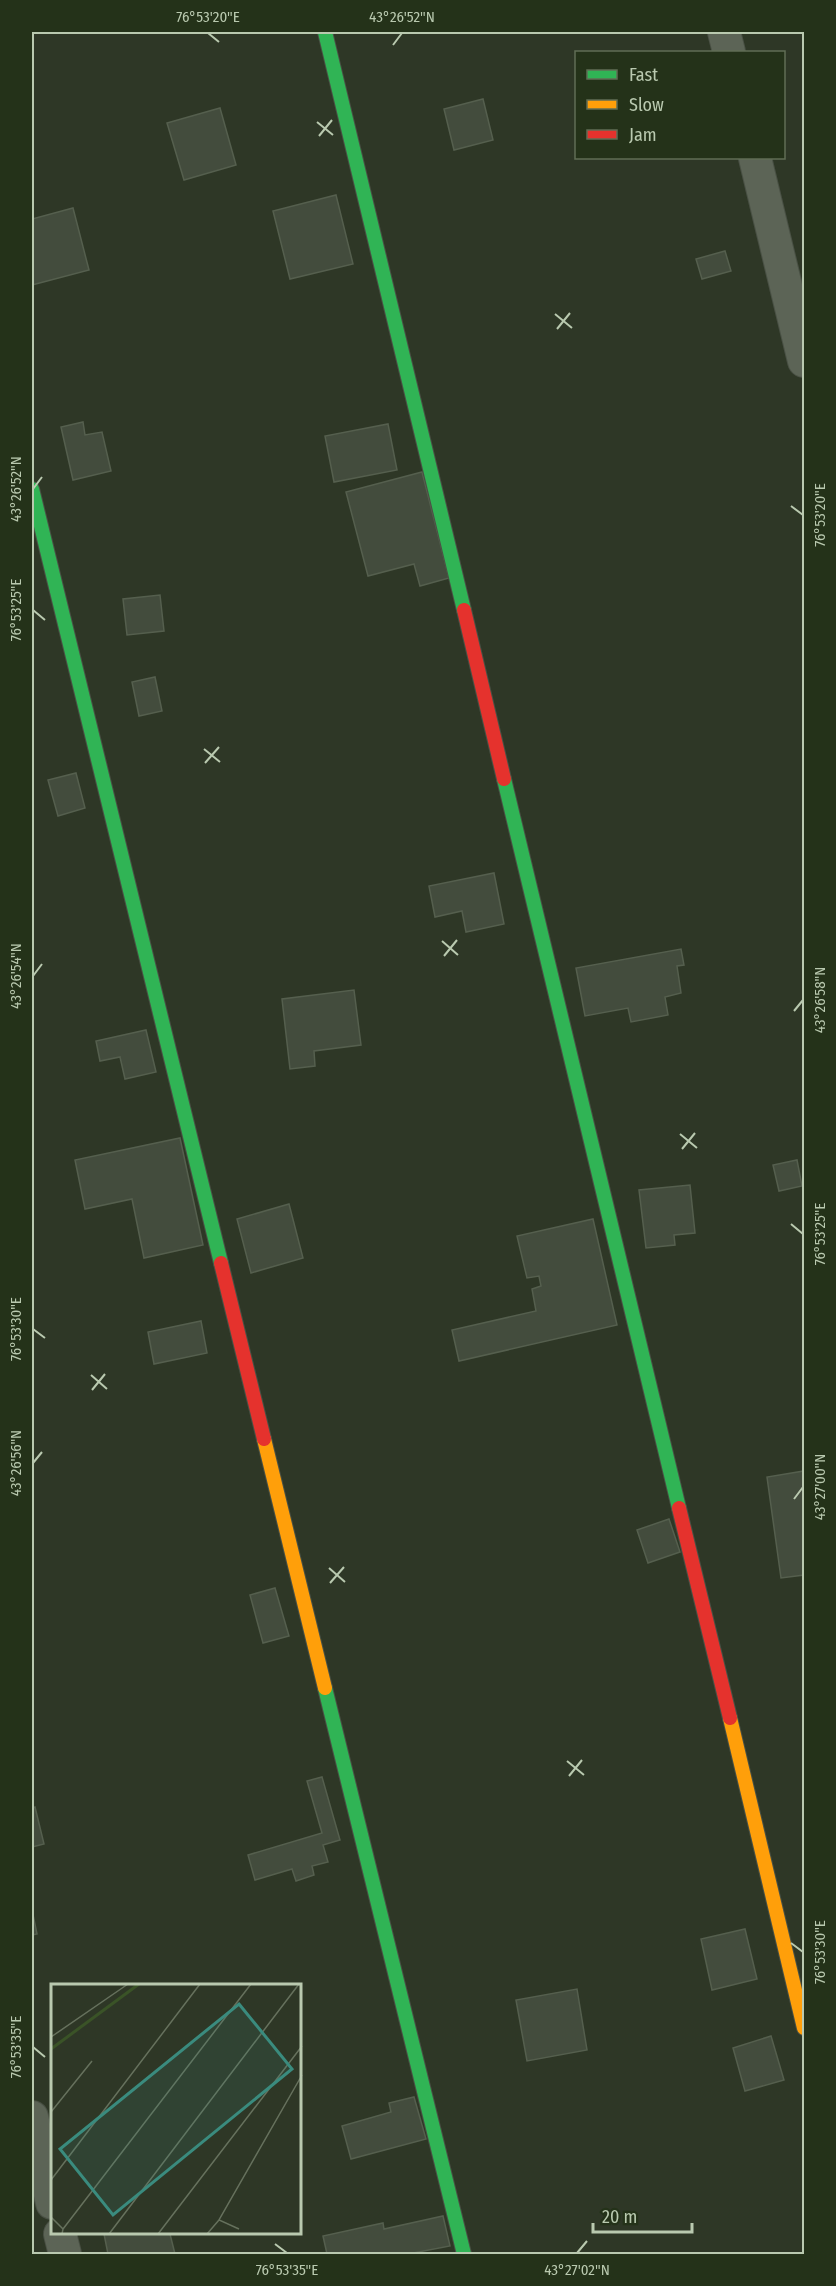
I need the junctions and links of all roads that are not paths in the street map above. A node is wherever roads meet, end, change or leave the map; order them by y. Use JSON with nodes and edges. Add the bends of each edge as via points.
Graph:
{"nodes":[{"id":1,"x":325,"y":32,"type":"edge"},
{"id":2,"x":724,"y":32,"type":"edge"},
{"id":3,"x":729,"y":51,"type":"edge"},
{"id":4,"x":755,"y":159,"type":"edge"},
{"id":5,"x":804,"y":361,"type":"edge"},
{"id":6,"x":32,"y":489,"type":"edge"},
{"id":7,"x":804,"y":2028,"type":"edge"},
{"id":8,"x":32,"y":2117,"type":"edge"},
{"id":9,"x":51,"y":2199,"type":"edge"},
{"id":10,"x":60,"y":2235,"type":"edge"},
{"id":11,"x":65,"y":2254,"type":"edge"},
{"id":12,"x":464,"y":2254,"type":"edge"}],
"edges":[{"from":1,"to":7,"type":"street"},
{"from":2,"to":3,"type":"street"},
{"from":4,"to":5,"type":"street"},
{"from":6,"to":12,"type":"street"},
{"from":8,"to":9,"type":"street"},
{"from":10,"to":11,"type":"street"}]}
